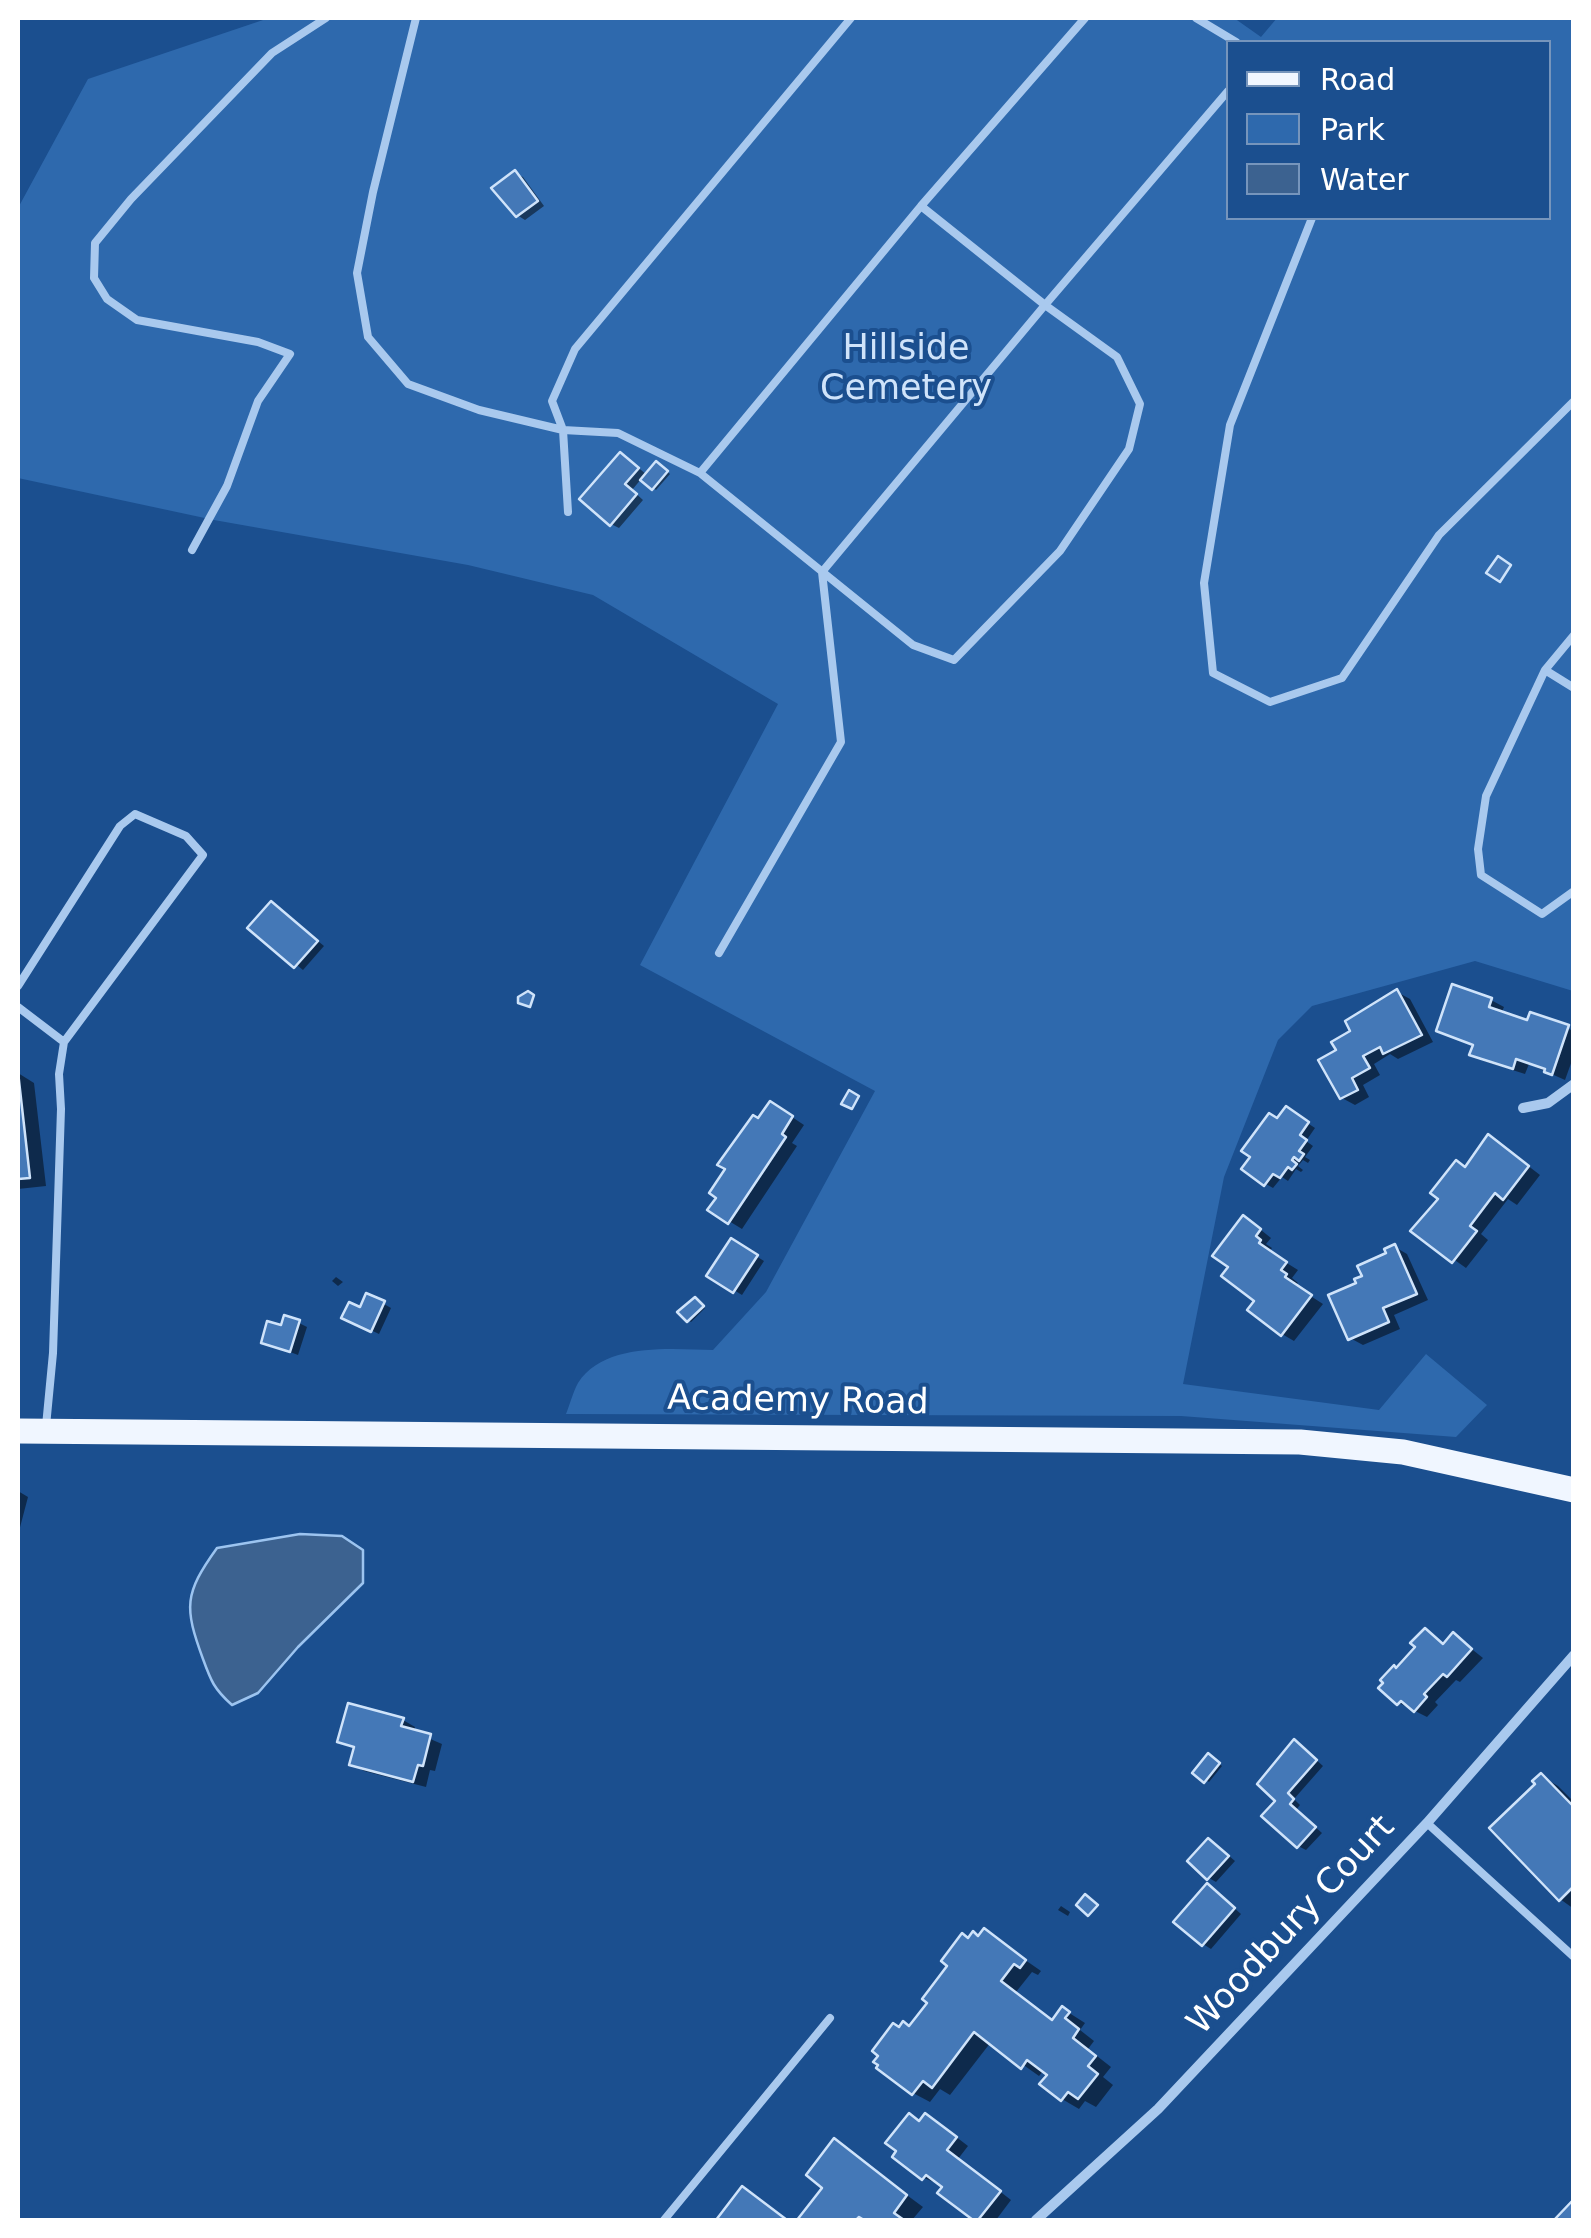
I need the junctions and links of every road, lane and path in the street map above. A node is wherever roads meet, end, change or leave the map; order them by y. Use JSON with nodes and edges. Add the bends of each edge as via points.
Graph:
{"nodes":[{"id":1,"x":326,"y":18,"type":"edge"},
{"id":2,"x":416,"y":18,"type":"edge"},
{"id":3,"x":850,"y":18,"type":"edge"},
{"id":4,"x":1085,"y":18,"type":"edge"},
{"id":5,"x":1196,"y":18,"type":"edge"},
{"id":6,"x":1233,"y":40,"type":"edge"},
{"id":7,"x":1226,"y":93,"type":"edge"},
{"id":8,"x":921,"y":206,"type":"junction"},
{"id":9,"x":1311,"y":220,"type":"edge"},
{"id":10,"x":1044,"y":305,"type":"junction"},
{"id":11,"x":1574,"y":402,"type":"edge"},
{"id":12,"x":563,"y":430,"type":"junction"},
{"id":13,"x":700,"y":473,"type":"junction"},
{"id":14,"x":568,"y":512,"type":"dead end"},
{"id":15,"x":192,"y":550,"type":"dead end"},
{"id":16,"x":822,"y":572,"type":"junction"},
{"id":17,"x":1574,"y":635,"type":"edge"},
{"id":18,"x":1545,"y":670,"type":"junction"},
{"id":19,"x":1574,"y":688,"type":"edge"},
{"id":20,"x":1574,"y":891,"type":"edge"},
{"id":21,"x":719,"y":953,"type":"dead end"},
{"id":22,"x":18,"y":986,"type":"edge"},
{"id":23,"x":18,"y":1008,"type":"edge"},
{"id":24,"x":64,"y":1042,"type":"junction"},
{"id":25,"x":1574,"y":1084,"type":"edge"},
{"id":26,"x":1523,"y":1108,"type":"dead end"},
{"id":27,"x":18,"y":1431,"type":"edge"},
{"id":28,"x":46,"y":1431,"type":"junction"},
{"id":29,"x":1574,"y":1490,"type":"edge"},
{"id":30,"x":1574,"y":1655,"type":"edge"},
{"id":31,"x":1426,"y":1823,"type":"junction"},
{"id":32,"x":1574,"y":1957,"type":"edge"},
{"id":33,"x":830,"y":2018,"type":"dead end"},
{"id":34,"x":664,"y":2220,"type":"edge"},
{"id":35,"x":1036,"y":2220,"type":"edge"}],
"edges":[{"from":1,"to":15,"type":"lane","via":[[272,53],[95,243],[94,278],[107,300],[137,320],[290,354],[258,401],[227,486]]},
{"from":2,"to":12,"type":"lane","via":[[358,272],[368,337],[408,384]]},
{"from":3,"to":12,"type":"lane","via":[[575,349],[552,402]]},
{"from":4,"to":8,"type":"lane"},
{"from":5,"to":6,"type":"lane"},
{"from":7,"to":10,"type":"lane"},
{"from":8,"to":10,"type":"lane"},
{"from":8,"to":13,"type":"lane"},
{"from":9,"to":11,"type":"lane","via":[[1230,425],[1204,583],[1213,673],[1270,702],[1342,678],[1439,536]]},
{"from":10,"to":16,"type":"lane"},
{"from":10,"to":16,"type":"lane","via":[[1117,357],[1140,404],[1128,449],[1060,551],[954,660],[914,645]]},
{"from":12,"to":13,"type":"lane","via":[[618,433]]},
{"from":12,"to":14,"type":"lane"},
{"from":13,"to":16,"type":"lane"},
{"from":16,"to":21,"type":"lane","via":[[841,742]]},
{"from":17,"to":18,"type":"lane"},
{"from":18,"to":19,"type":"lane"},
{"from":18,"to":20,"type":"lane","via":[[1486,796],[1481,876],[1542,914]]},
{"from":22,"to":24,"type":"lane","via":[[120,826],[135,814],[186,836],[203,855]]},
{"from":23,"to":24,"type":"lane"},
{"from":24,"to":28,"type":"lane"},
{"from":25,"to":26,"type":"street","via":[[1548,1103]]},
{"from":27,"to":28,"type":"main road","name":"Academy Road"},
{"from":28,"to":29,"type":"main road","name":"Academy Road","via":[[1300,1442],[1403,1452]]},
{"from":30,"to":31,"type":"street","name":"Woodbury Court"},
{"from":31,"to":32,"type":"lane"},
{"from":31,"to":35,"type":"street","name":"Woodbury Court","via":[[1158,2109]]},
{"from":33,"to":34,"type":"lane"}]}
